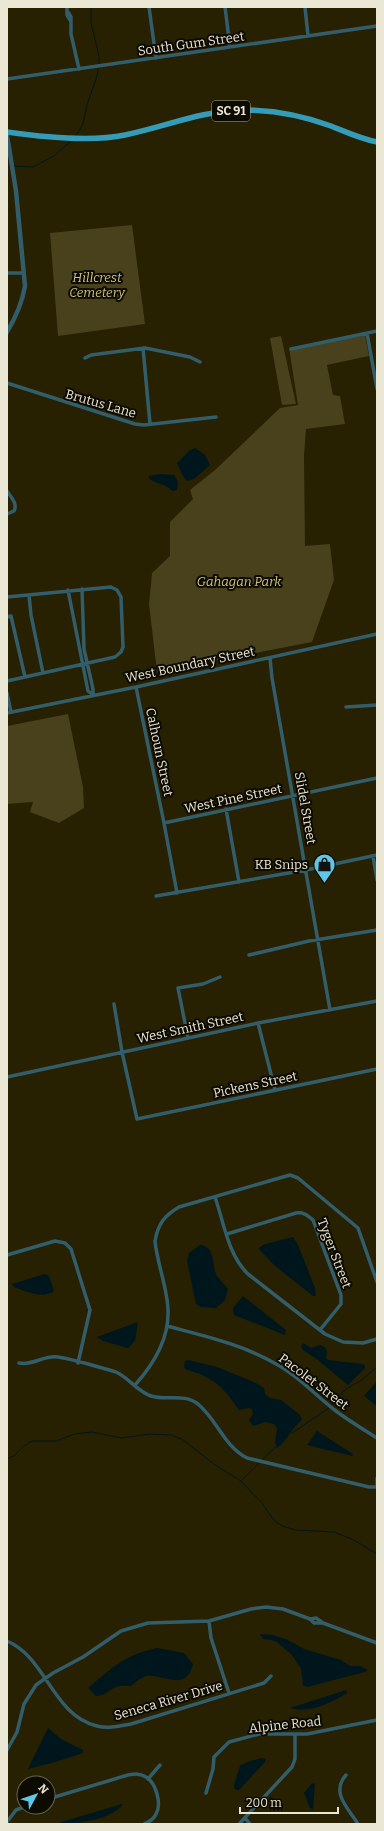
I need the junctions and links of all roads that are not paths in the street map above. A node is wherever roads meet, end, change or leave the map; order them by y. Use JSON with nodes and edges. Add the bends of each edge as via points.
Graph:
{"nodes":[{"id":1,"x":150,"y":7,"type":"edge"},
{"id":2,"x":225,"y":7,"type":"edge"},
{"id":3,"x":304,"y":7,"type":"edge"},
{"id":4,"x":67,"y":9,"type":"edge"},
{"id":5,"x":377,"y":26,"type":"edge"},
{"id":6,"x":308,"y":36,"type":"junction"},
{"id":7,"x":230,"y":47,"type":"junction"},
{"id":8,"x":156,"y":58,"type":"junction"},
{"id":9,"x":79,"y":69,"type":"junction"},
{"id":10,"x":7,"y":79,"type":"edge"},
{"id":11,"x":7,"y":134,"type":"edge"},
{"id":12,"x":377,"y":142,"type":"edge"},
{"id":13,"x":7,"y":273,"type":"edge"},
{"id":14,"x":24,"y":273,"type":"junction"},
{"id":15,"x":377,"y":331,"type":"edge"},
{"id":16,"x":7,"y":332,"type":"edge"},
{"id":17,"x":367,"y":333,"type":"junction"},
{"id":18,"x":143,"y":348,"type":"junction"},
{"id":19,"x":291,"y":349,"type":"dead end"},
{"id":20,"x":85,"y":358,"type":"dead end"},
{"id":21,"x":200,"y":362,"type":"dead end"},
{"id":22,"x":7,"y":383,"type":"edge"},
{"id":23,"x":377,"y":389,"type":"edge"},
{"id":24,"x":216,"y":416,"type":"dead end"},
{"id":25,"x":150,"y":424,"type":"junction"},
{"id":26,"x":7,"y":492,"type":"edge"},
{"id":27,"x":7,"y":514,"type":"edge"},
{"id":28,"x":82,"y":589,"type":"junction"},
{"id":29,"x":68,"y":590,"type":"junction"},
{"id":30,"x":29,"y":595,"type":"junction"},
{"id":31,"x":7,"y":597,"type":"edge"},
{"id":32,"x":9,"y":617,"type":"edge"},
{"id":33,"x":73,"y":622,"type":"junction"},
{"id":34,"x":83,"y":622,"type":"junction"},
{"id":35,"x":377,"y":634,"type":"edge"},
{"id":36,"x":270,"y":658,"type":"junction"},
{"id":37,"x":87,"y":663,"type":"junction"},
{"id":38,"x":82,"y":664,"type":"junction"},
{"id":39,"x":44,"y":673,"type":"junction"},
{"id":40,"x":24,"y":677,"type":"junction"},
{"id":41,"x":7,"y":681,"type":"edge"},
{"id":42,"x":136,"y":686,"type":"junction"},
{"id":43,"x":7,"y":693,"type":"edge"},
{"id":44,"x":93,"y":695,"type":"junction"},
{"id":45,"x":377,"y":705,"type":"edge"},
{"id":46,"x":346,"y":707,"type":"dead end"},
{"id":47,"x":9,"y":712,"type":"edge"},
{"id":48,"x":377,"y":778,"type":"edge"},
{"id":49,"x":293,"y":795,"type":"junction"},
{"id":50,"x":226,"y":809,"type":"junction"},
{"id":51,"x":164,"y":822,"type":"junction"},
{"id":52,"x":375,"y":856,"type":"edge"},
{"id":53,"x":306,"y":870,"type":"junction"},
{"id":54,"x":377,"y":880,"type":"edge"},
{"id":55,"x":239,"y":882,"type":"junction"},
{"id":56,"x":176,"y":893,"type":"junction"},
{"id":57,"x":156,"y":896,"type":"dead end"},
{"id":58,"x":377,"y":930,"type":"edge"},
{"id":59,"x":318,"y":939,"type":"junction"},
{"id":60,"x":249,"y":955,"type":"dead end"},
{"id":61,"x":220,"y":978,"type":"dead end"},
{"id":62,"x":377,"y":1000,"type":"edge"},
{"id":63,"x":114,"y":1004,"type":"dead end"},
{"id":64,"x":330,"y":1010,"type":"junction"},
{"id":65,"x":258,"y":1023,"type":"junction"},
{"id":66,"x":188,"y":1038,"type":"junction"},
{"id":67,"x":122,"y":1052,"type":"junction"},
{"id":68,"x":377,"y":1069,"type":"edge"},
{"id":69,"x":7,"y":1077,"type":"edge"},
{"id":70,"x":275,"y":1090,"type":"junction"},
{"id":71,"x":215,"y":1197,"type":"junction"},
{"id":72,"x":227,"y":1234,"type":"junction"},
{"id":73,"x":7,"y":1255,"type":"edge"},
{"id":74,"x":377,"y":1282,"type":"edge"},
{"id":75,"x":166,"y":1326,"type":"junction"},
{"id":76,"x":320,"y":1330,"type":"junction"},
{"id":77,"x":377,"y":1339,"type":"edge"},
{"id":78,"x":19,"y":1363,"type":"dead end"},
{"id":79,"x":78,"y":1363,"type":"junction"},
{"id":80,"x":135,"y":1385,"type":"junction"},
{"id":81,"x":377,"y":1438,"type":"edge"},
{"id":82,"x":377,"y":1478,"type":"edge"},
{"id":83,"x":377,"y":1487,"type":"edge"},
{"id":84,"x":209,"y":1621,"type":"junction"},
{"id":85,"x":7,"y":1641,"type":"edge"},
{"id":86,"x":377,"y":1643,"type":"edge"},
{"id":87,"x":271,"y":1676,"type":"dead end"},
{"id":88,"x":45,"y":1678,"type":"junction"},
{"id":89,"x":229,"y":1693,"type":"junction"},
{"id":90,"x":377,"y":1720,"type":"edge"},
{"id":91,"x":295,"y":1734,"type":"junction"},
{"id":92,"x":7,"y":1750,"type":"edge"},
{"id":93,"x":160,"y":1765,"type":"dead end"},
{"id":94,"x":346,"y":1775,"type":"dead end"},
{"id":95,"x":148,"y":1779,"type":"junction"},
{"id":96,"x":206,"y":1793,"type":"dead end"},
{"id":97,"x":56,"y":1796,"type":"edge"},
{"id":98,"x":16,"y":1810,"type":"edge"},
{"id":99,"x":245,"y":1818,"type":"junction"},
{"id":100,"x":7,"y":1822,"type":"edge"},
{"id":101,"x":144,"y":1824,"type":"edge"},
{"id":102,"x":239,"y":1824,"type":"edge"},
{"id":103,"x":250,"y":1824,"type":"edge"},
{"id":104,"x":358,"y":1824,"type":"edge"}],
"edges":[{"from":1,"to":8,"type":"street"},
{"from":2,"to":7,"type":"street"},
{"from":3,"to":6,"type":"street"},
{"from":4,"to":9,"type":"street"},
{"from":5,"to":6,"type":"street","name":"South Gum Street"},
{"from":6,"to":7,"type":"street","name":"South Gum Street"},
{"from":7,"to":8,"type":"street","name":"South Gum Street"},
{"from":8,"to":9,"type":"street","name":"South Gum Street"},
{"from":9,"to":10,"type":"street","name":"South Gum Street"},
{"from":11,"to":12,"type":"main road","number":"SC 91","via":[[84,138],[125,135],[191,116],[245,110],[299,117]]},
{"from":11,"to":14,"type":"street","via":[[14,174]]},
{"from":13,"to":14,"type":"street"},
{"from":14,"to":16,"type":"street","via":[[22,300]]},
{"from":15,"to":17,"type":"street"},
{"from":17,"to":19,"type":"street"},
{"from":17,"to":23,"type":"street"},
{"from":18,"to":20,"type":"street"},
{"from":18,"to":21,"type":"street","via":[[190,357]]},
{"from":18,"to":25,"type":"street"},
{"from":22,"to":25,"type":"street","name":"Brutus Lane","via":[[136,424]]},
{"from":24,"to":25,"type":"street","name":"Brutus Lane"},
{"from":26,"to":27,"type":"street","via":[[16,508]]},
{"from":28,"to":29,"type":"street"},
{"from":28,"to":34,"type":"street"},
{"from":28,"to":37,"type":"street","via":[[111,587],[120,594],[122,602],[124,646],[121,652],[115,657]]},
{"from":29,"to":30,"type":"street"},
{"from":29,"to":33,"type":"street"},
{"from":30,"to":31,"type":"street"},
{"from":30,"to":39,"type":"street"},
{"from":32,"to":40,"type":"street"},
{"from":33,"to":34,"type":"street"},
{"from":33,"to":38,"type":"street"},
{"from":34,"to":37,"type":"street"},
{"from":35,"to":36,"type":"street","name":"West Boundary Street"},
{"from":36,"to":42,"type":"street","name":"West Boundary Street"},
{"from":36,"to":49,"type":"street","name":"Slidel Street"},
{"from":37,"to":38,"type":"street"},
{"from":37,"to":44,"type":"street"},
{"from":38,"to":39,"type":"street"},
{"from":38,"to":44,"type":"street","via":[[88,691]]},
{"from":39,"to":40,"type":"street"},
{"from":40,"to":41,"type":"street"},
{"from":42,"to":44,"type":"street","name":"West Boundary Street"},
{"from":42,"to":51,"type":"street","name":"Calhoun Street"},
{"from":43,"to":47,"type":"street"},
{"from":44,"to":47,"type":"street","name":"West Boundary Street"},
{"from":45,"to":46,"type":"street"},
{"from":48,"to":49,"type":"street","name":"West Pine Street"},
{"from":49,"to":50,"type":"street","name":"West Pine Street"},
{"from":49,"to":53,"type":"street","name":"Slidel Street"},
{"from":50,"to":51,"type":"street","name":"West Pine Street"},
{"from":50,"to":55,"type":"street"},
{"from":51,"to":56,"type":"street","name":"Calhoun Street"},
{"from":52,"to":53,"type":"street"},
{"from":52,"to":54,"type":"street"},
{"from":53,"to":55,"type":"street"},
{"from":53,"to":59,"type":"street","name":"Slidel Street"},
{"from":55,"to":56,"type":"street"},
{"from":56,"to":57,"type":"street"},
{"from":58,"to":59,"type":"street"},
{"from":59,"to":60,"type":"street"},
{"from":59,"to":64,"type":"street","name":"Slidel Street"},
{"from":61,"to":66,"type":"street","via":[[178,988]]},
{"from":62,"to":64,"type":"street","name":"West Smith Street"},
{"from":63,"to":67,"type":"street"},
{"from":64,"to":65,"type":"street","name":"West Smith Street"},
{"from":65,"to":66,"type":"street","name":"West Smith Street"},
{"from":65,"to":70,"type":"street"},
{"from":66,"to":67,"type":"street","name":"West Smith Street"},
{"from":67,"to":69,"type":"street","name":"West Smith Street"},
{"from":67,"to":70,"type":"street","name":"Pickens Street","via":[[137,1119]]},
{"from":68,"to":70,"type":"street","name":"Pickens Street"},
{"from":71,"to":72,"type":"street"},
{"from":71,"to":74,"type":"street","via":[[290,1175],[298,1178],[358,1228]]},
{"from":71,"to":75,"type":"street","via":[[179,1207],[168,1213],[156,1231],[156,1251],[168,1310]]},
{"from":72,"to":76,"type":"street","via":[[240,1266]]},
{"from":72,"to":76,"type":"street","name":"Tyger Street","via":[[301,1212],[313,1220],[341,1295],[340,1304]]},
{"from":73,"to":79,"type":"street","via":[[55,1241],[65,1243],[71,1249],[90,1310]]},
{"from":75,"to":80,"type":"street","via":[[155,1360]]},
{"from":75,"to":81,"type":"street","name":"Pacolet Street","via":[[228,1342],[278,1364],[336,1411]]},
{"from":76,"to":77,"type":"street","via":[[343,1342],[363,1344]]},
{"from":78,"to":79,"type":"street","via":[[26,1365],[47,1357],[58,1357]]},
{"from":79,"to":80,"type":"street","via":[[124,1375]]},
{"from":80,"to":83,"type":"street","via":[[142,1392],[152,1396],[190,1399],[205,1412],[236,1452],[247,1458]]},
{"from":82,"to":83,"type":"street"},
{"from":84,"to":86,"type":"street","via":[[251,1609],[283,1609],[310,1618],[314,1623],[323,1623]]},
{"from":84,"to":88,"type":"street","via":[[148,1624],[130,1628]]},
{"from":84,"to":89,"type":"street","via":[[211,1638]]},
{"from":85,"to":88,"type":"street","name":"Seneca River Drive","via":[[24,1651]]},
{"from":87,"to":89,"type":"street","name":"Seneca River Drive","via":[[264,1683]]},
{"from":88,"to":89,"type":"street","name":"Seneca River Drive","via":[[73,1714],[85,1722],[98,1726],[131,1724]]},
{"from":88,"to":92,"type":"street","via":[[36,1685],[27,1698],[17,1732]]},
{"from":90,"to":91,"type":"street","name":"Alpine Road"},
{"from":91,"to":96,"type":"street","name":"Alpine Road","via":[[259,1734],[229,1742],[214,1757]]},
{"from":91,"to":99,"type":"street","via":[[295,1758],[292,1767]]},
{"from":93,"to":95,"type":"street"},
{"from":94,"to":104,"type":"street","via":[[340,1783],[341,1797]]},
{"from":95,"to":97,"type":"street","via":[[138,1774],[128,1774]]},
{"from":95,"to":101,"type":"street","via":[[154,1788],[158,1806],[156,1814]]},
{"from":98,"to":100,"type":"street"},
{"from":99,"to":102,"type":"street"},
{"from":99,"to":103,"type":"street"}]}
